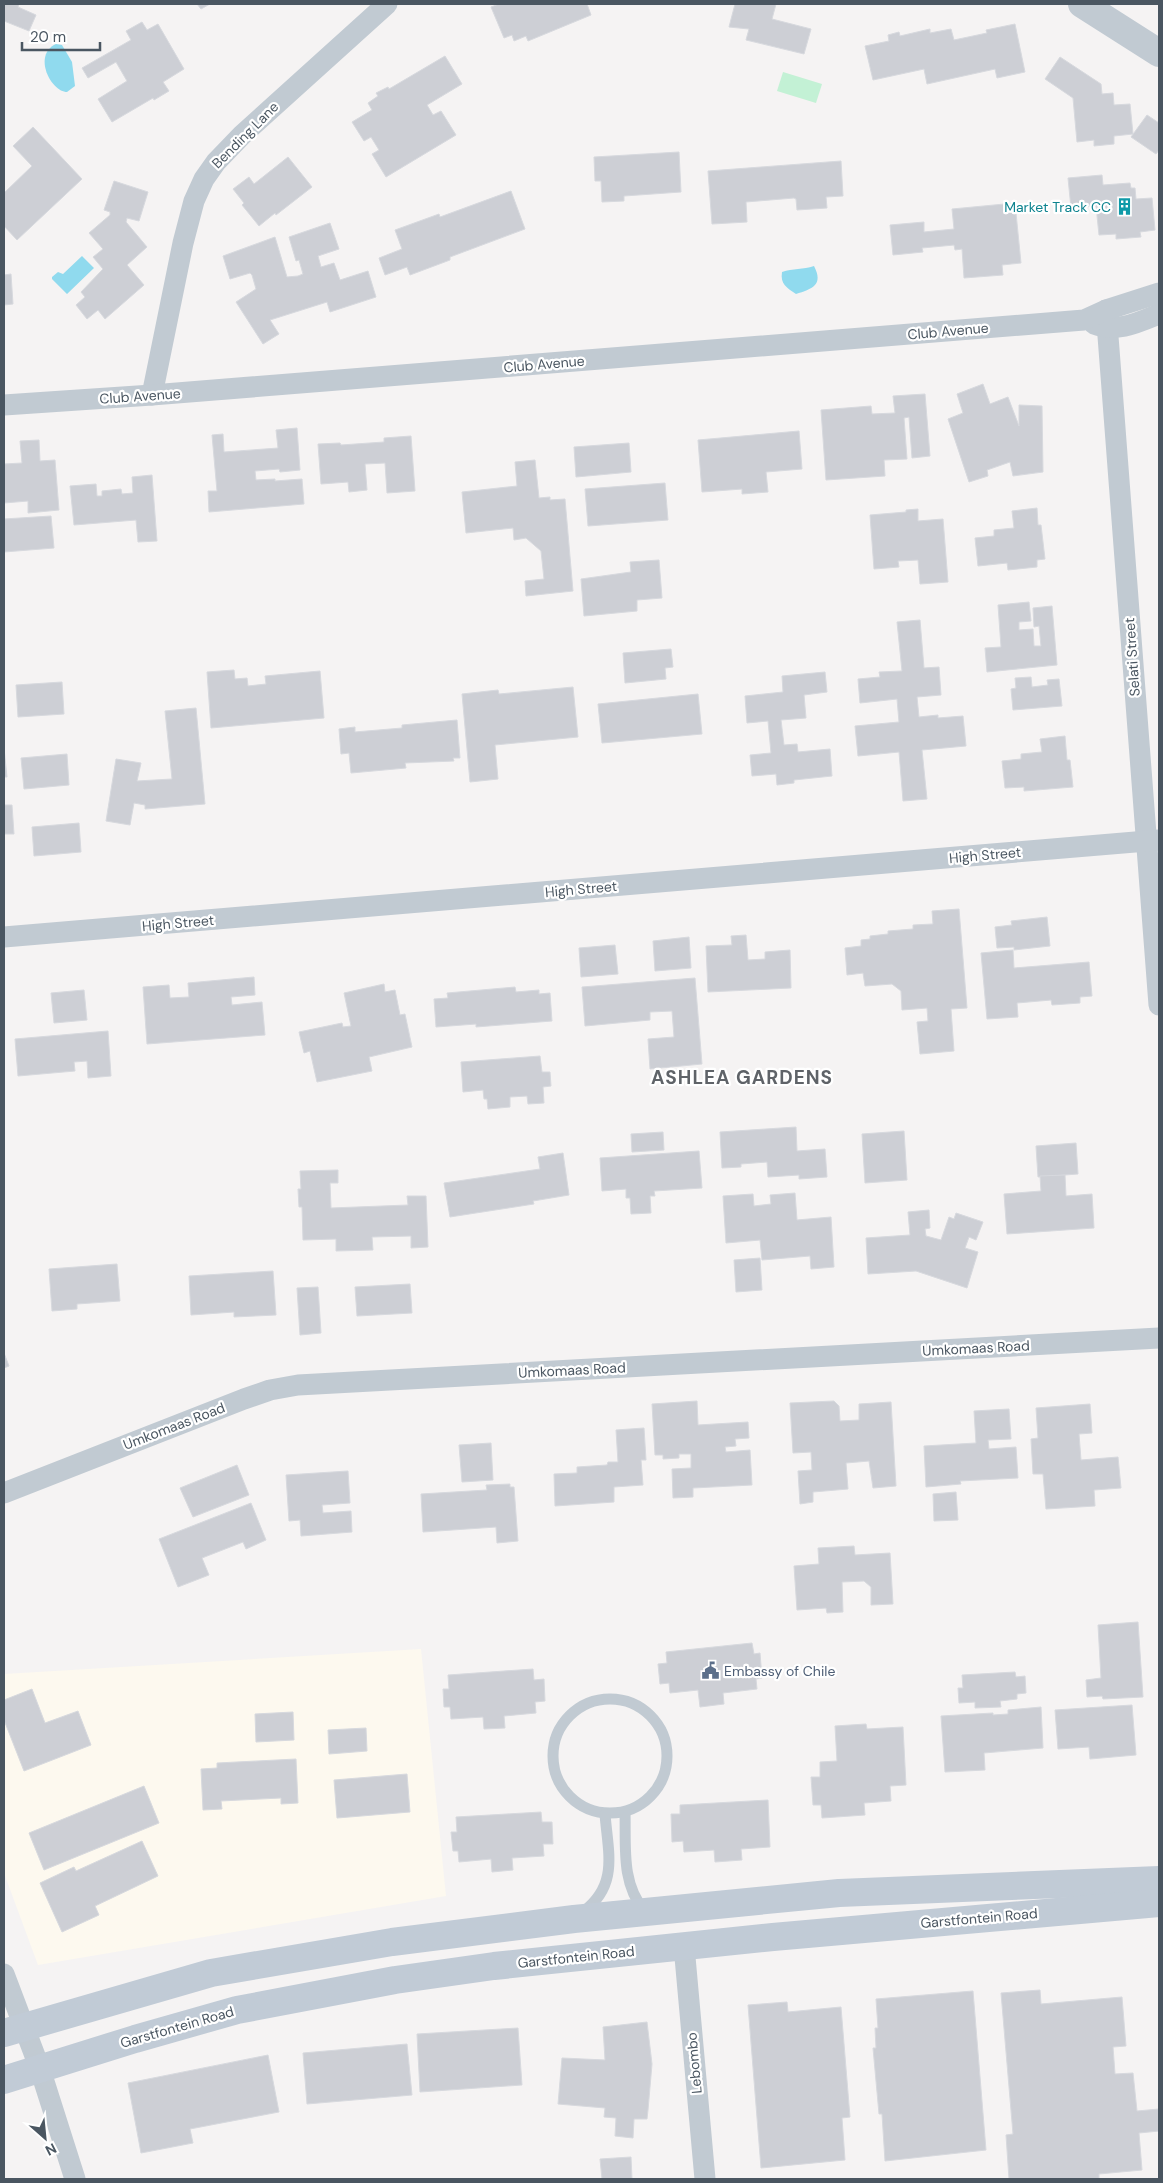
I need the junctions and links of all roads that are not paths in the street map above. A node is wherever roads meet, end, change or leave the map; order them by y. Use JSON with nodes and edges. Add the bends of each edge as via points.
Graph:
{"nodes":[{"id":1,"x":387,"y":4,"type":"edge"},
{"id":2,"x":1082,"y":4,"type":"edge"},
{"id":3,"x":1159,"y":53,"type":"edge"},
{"id":4,"x":1159,"y":293,"type":"edge"},
{"id":5,"x":1159,"y":314,"type":"edge"},
{"id":6,"x":1107,"y":320,"type":"junction"},
{"id":7,"x":152,"y":395,"type":"junction"},
{"id":8,"x":4,"y":405,"type":"edge"},
{"id":9,"x":1152,"y":841,"type":"edge"},
{"id":10,"x":4,"y":937,"type":"edge"},
{"id":11,"x":1159,"y":1005,"type":"edge"},
{"id":12,"x":1159,"y":1338,"type":"edge"},
{"id":13,"x":4,"y":1493,"type":"edge"},
{"id":14,"x":625,"y":1812,"type":"junction"},
{"id":15,"x":605,"y":1814,"type":"junction"},
{"id":16,"x":1159,"y":1880,"type":"edge"},
{"id":17,"x":1159,"y":1903,"type":"edge"},
{"id":18,"x":645,"y":1912,"type":"junction"},
{"id":19,"x":574,"y":1919,"type":"junction"},
{"id":20,"x":684,"y":1946,"type":"junction"},
{"id":21,"x":4,"y":1974,"type":"edge"},
{"id":22,"x":14,"y":2029,"type":"edge"},
{"id":23,"x":40,"y":2068,"type":"junction"},
{"id":24,"x":4,"y":2080,"type":"edge"},
{"id":25,"x":75,"y":2179,"type":"edge"},
{"id":26,"x":705,"y":2179,"type":"edge"}],
"edges":[{"from":1,"to":7,"type":"street","name":"Bending Lane","via":[[242,135],[204,179],[194,201],[183,243]]},
{"from":2,"to":3,"type":"street"},
{"from":4,"to":6,"type":"street"},
{"from":5,"to":6,"type":"street","via":[[1126,326]]},
{"from":6,"to":7,"type":"street","name":"Club Avenue"},
{"from":6,"to":9,"type":"street","name":"Selati Street"},
{"from":7,"to":8,"type":"street","name":"Club Avenue"},
{"from":9,"to":10,"type":"street","name":"High Street"},
{"from":9,"to":11,"type":"street","name":"Selati Street"},
{"from":12,"to":13,"type":"street","name":"Umkomaas Road","via":[[298,1385],[244,1398]]},
{"from":14,"to":15,"type":"lane"},
{"from":14,"to":15,"type":"lane","via":[[654,1794],[663,1779],[667,1746],[662,1730],[652,1716],[622,1700],[605,1699],[588,1703],[562,1724],[552,1756],[555,1774],[562,1788],[588,1810]]},
{"from":14,"to":18,"type":"lane","via":[[629,1881],[633,1896]]},
{"from":15,"to":19,"type":"lane","via":[[608,1877],[600,1896]]},
{"from":16,"to":18,"type":"main road","name":"Garstfontein Road","via":[[839,1894]]},
{"from":17,"to":20,"type":"main road","name":"Garstfontein Road"},
{"from":18,"to":19,"type":"main road","name":"Garstfontein Road"},
{"from":19,"to":22,"type":"main road","name":"Garstfontein Road","via":[[392,1942],[210,1973]]},
{"from":20,"to":23,"type":"main road","name":"Garstfontein Road","via":[[494,1966],[237,2010]]},
{"from":20,"to":26,"type":"street","name":"Lebombo"},
{"from":21,"to":22,"type":"street"},
{"from":22,"to":23,"type":"street"},
{"from":23,"to":24,"type":"main road","name":"Garstfontein Road"},
{"from":23,"to":25,"type":"street"}]}
